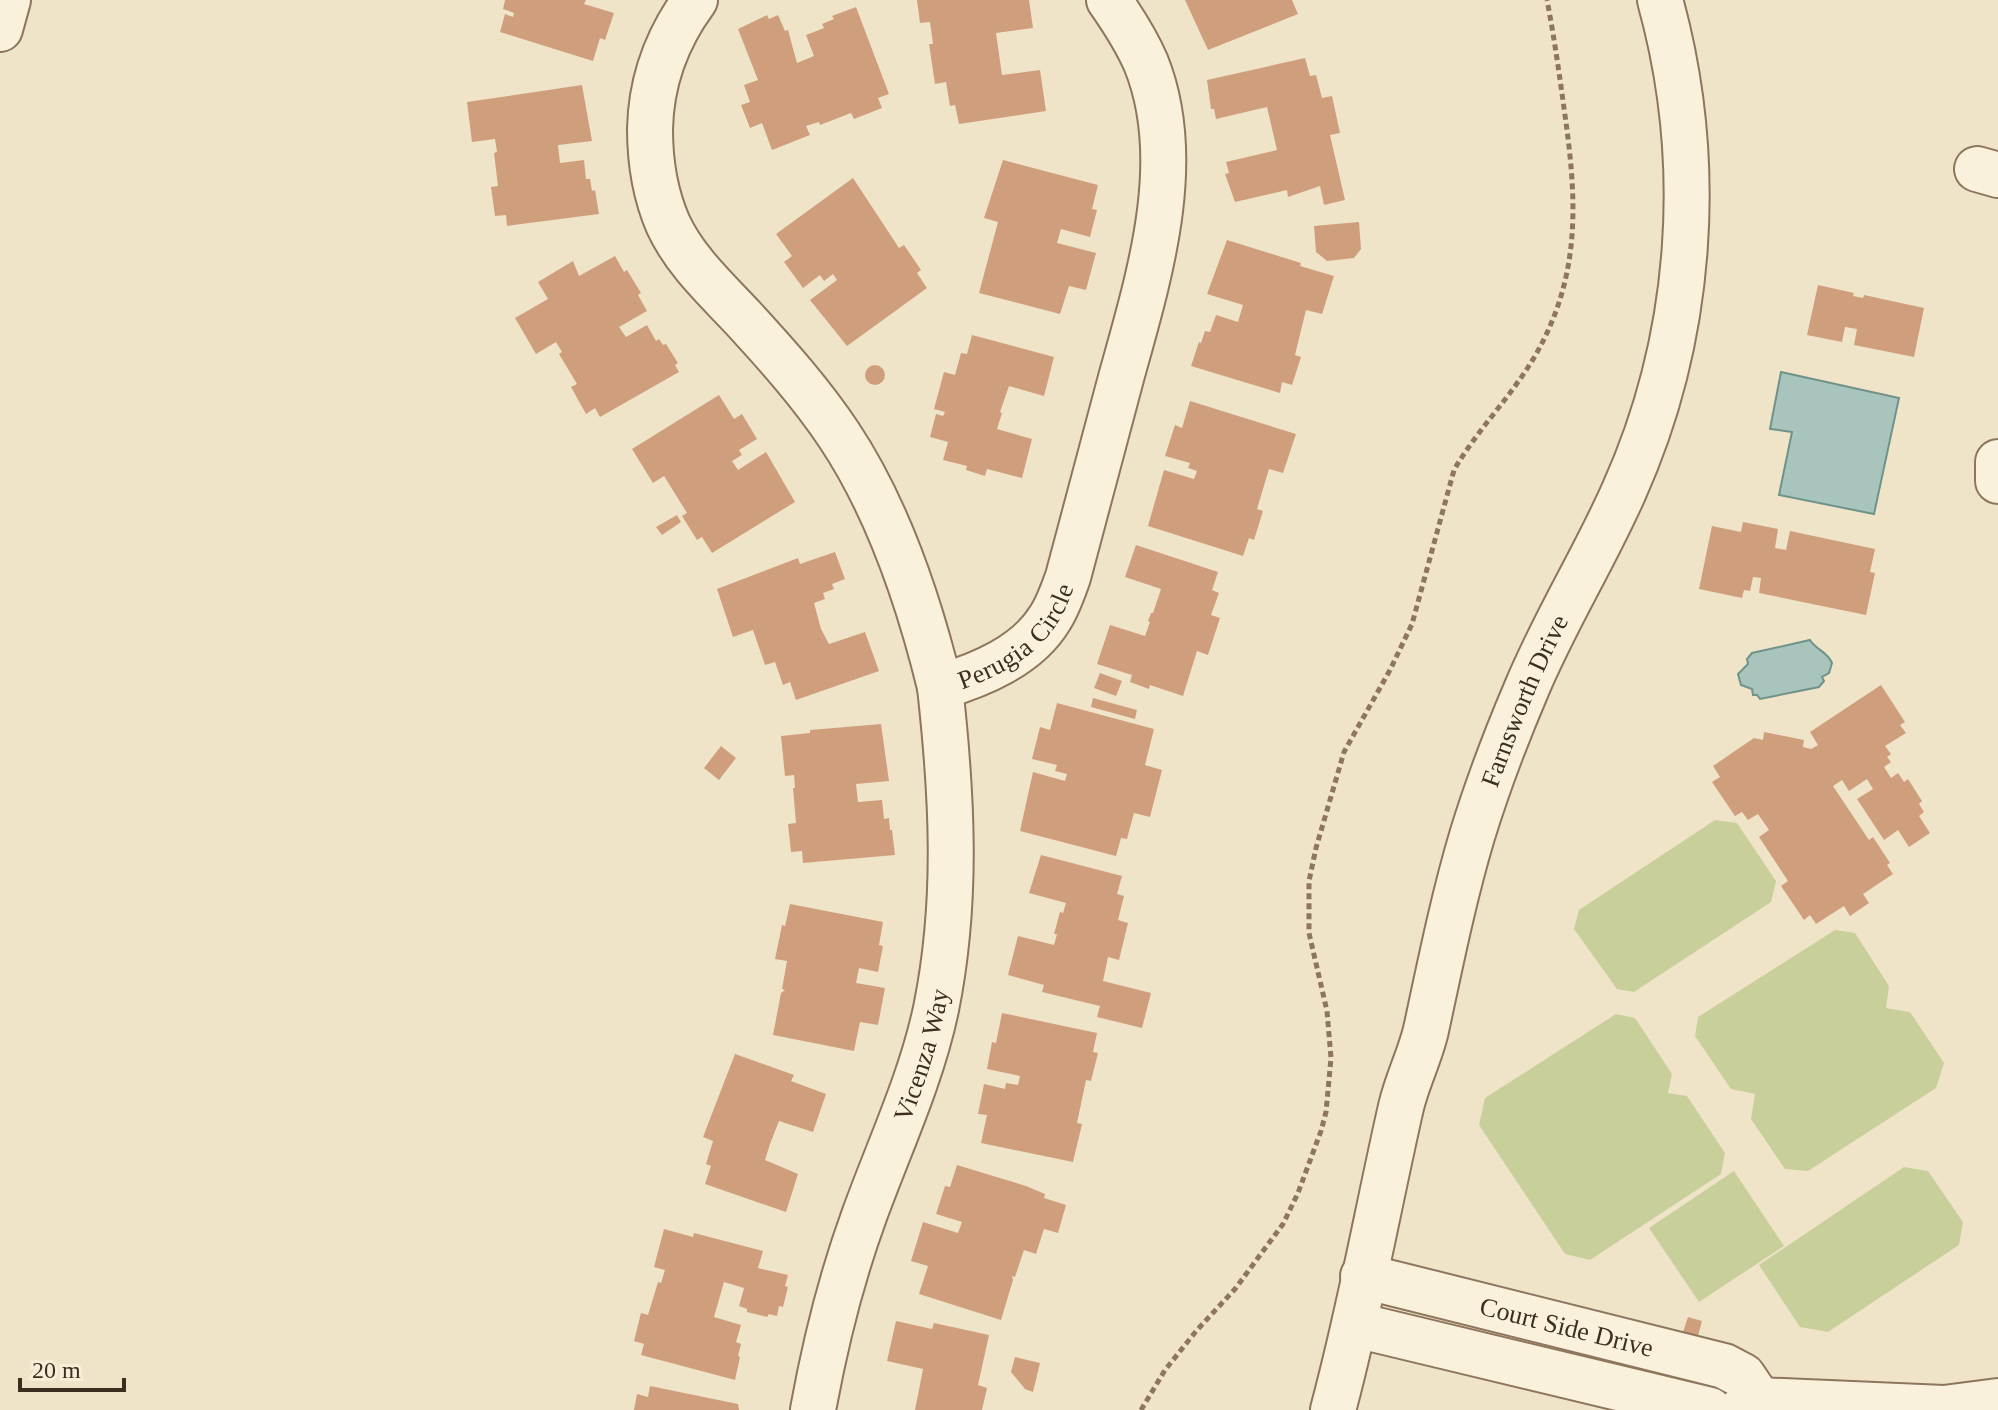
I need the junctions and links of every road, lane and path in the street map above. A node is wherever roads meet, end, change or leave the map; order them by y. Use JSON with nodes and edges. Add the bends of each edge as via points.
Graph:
{"nodes":[{"id":1,"x":8,"y":0,"type":"edge"},
{"id":2,"x":695,"y":0,"type":"edge"},
{"id":3,"x":1109,"y":0,"type":"edge"},
{"id":4,"x":1547,"y":0,"type":"edge"},
{"id":5,"x":1660,"y":0,"type":"edge"},
{"id":6,"x":0,"y":29,"type":"edge"},
{"id":7,"x":1998,"y":462,"type":"edge"},
{"id":8,"x":1998,"y":481,"type":"edge"},
{"id":9,"x":940,"y":687,"type":"junction"},
{"id":10,"x":1363,"y":1276,"type":"junction"},
{"id":11,"x":1356,"y":1325,"type":"junction"},
{"id":12,"x":1998,"y":1401,"type":"edge"},
{"id":13,"x":1752,"y":1407,"type":"edge"},
{"id":14,"x":813,"y":1410,"type":"edge"},
{"id":15,"x":1141,"y":1410,"type":"edge"},
{"id":16,"x":1333,"y":1410,"type":"edge"},
{"id":17,"x":1710,"y":1410,"type":"edge"}],
"edges":[{"from":1,"to":6,"type":"street"},
{"from":2,"to":9,"type":"street","name":"Perugia Circle","via":[[665,50],[652,96],[651,164],[661,206],[694,266],[790,369],[852,456],[907,577]]},
{"from":3,"to":9,"type":"street","name":"Perugia Circle","via":[[1147,66],[1159,116],[1161,205],[1146,286],[1068,577],[1051,618],[1001,662]]},
{"from":4,"to":15,"type":"path","via":[[1575,201],[1571,260],[1556,314],[1534,359],[1454,470],[1412,624],[1344,752],[1328,803],[1307,908],[1330,1034],[1331,1076],[1309,1166],[1266,1250],[1165,1370]]},
{"from":5,"to":10,"type":"street","name":"Farnsworth Drive","via":[[1679,87],[1687,192],[1683,277],[1660,394],[1625,489],[1526,688],[1473,834]]},
{"from":7,"to":8,"type":"street"},
{"from":9,"to":14,"type":"street","name":"Vicenza Way","via":[[953,865],[938,998],[913,1089],[850,1258]]},
{"from":10,"to":11,"type":"street","name":"Farnsworth Drive"},
{"from":10,"to":13,"type":"street","name":"Court Side Drive","via":[[1724,1366],[1743,1376]]},
{"from":11,"to":16,"type":"street","name":"Farnsworth Drive"},
{"from":11,"to":17,"type":"street","name":"Court Side Drive"},
{"from":12,"to":13,"type":"street","name":"Court Side Drive","via":[[1944,1408]]}]}
